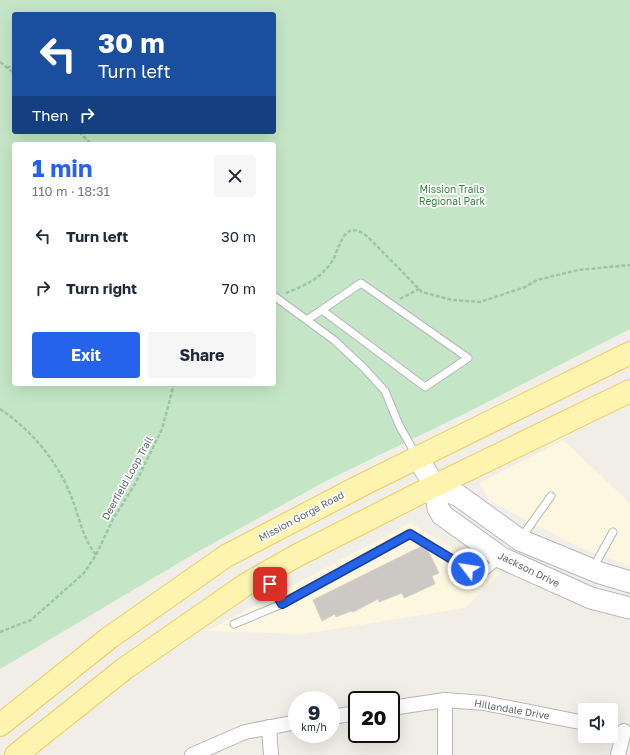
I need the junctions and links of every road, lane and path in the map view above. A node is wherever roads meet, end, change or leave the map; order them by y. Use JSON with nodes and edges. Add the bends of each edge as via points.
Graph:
{"nodes":[{"id":1,"x":0,"y":62,"type":"edge"},
{"id":2,"x":12,"y":65,"type":"edge"},
{"id":3,"x":7,"y":68,"type":"junction"},
{"id":4,"x":12,"y":72,"type":"edge"},
{"id":5,"x":80,"y":134,"type":"edge"},
{"id":6,"x":89,"y":142,"type":"edge"},
{"id":7,"x":630,"y":265,"type":"edge"},
{"id":8,"x":419,"y":289,"type":"junction"},
{"id":9,"x":277,"y":295,"type":"edge"},
{"id":10,"x":394,"y":307,"type":"junction"},
{"id":11,"x":322,"y":310,"type":"junction"},
{"id":12,"x":307,"y":320,"type":"junction"},
{"id":13,"x":630,"y":353,"type":"edge"},
{"id":14,"x":173,"y":386,"type":"edge"},
{"id":15,"x":630,"y":391,"type":"edge"},
{"id":16,"x":0,"y":409,"type":"edge"},
{"id":17,"x":417,"y":457,"type":"junction"},
{"id":18,"x":435,"y":486,"type":"junction"},
{"id":19,"x":551,"y":496,"type":"dead end"},
{"id":20,"x":613,"y":532,"type":"dead end"},
{"id":21,"x":520,"y":540,"type":"junction"},
{"id":22,"x":96,"y":555,"type":"junction"},
{"id":23,"x":502,"y":558,"type":"junction"},
{"id":24,"x":592,"y":570,"type":"junction"},
{"id":25,"x":264,"y":574,"type":"junction"},
{"id":26,"x":630,"y":582,"type":"edge"},
{"id":27,"x":282,"y":604,"type":"junction"},
{"id":28,"x":630,"y":608,"type":"edge"},
{"id":29,"x":234,"y":624,"type":"dead end"},
{"id":30,"x":0,"y":632,"type":"edge"},
{"id":31,"x":445,"y":700,"type":"junction"},
{"id":32,"x":400,"y":707,"type":"edge"},
{"id":33,"x":578,"y":722,"type":"edge"},
{"id":34,"x":288,"y":724,"type":"edge"},
{"id":35,"x":0,"y":725,"type":"edge"},
{"id":36,"x":269,"y":727,"type":"junction"},
{"id":37,"x":622,"y":730,"type":"edge"},
{"id":38,"x":16,"y":755,"type":"edge"},
{"id":39,"x":192,"y":755,"type":"edge"},
{"id":40,"x":270,"y":755,"type":"edge"},
{"id":41,"x":445,"y":755,"type":"edge"},
{"id":42,"x":618,"y":755,"type":"edge"}],
"edges":[{"from":1,"to":3,"type":"path"},
{"from":2,"to":3,"type":"path"},
{"from":3,"to":4,"type":"path"},
{"from":5,"to":6,"type":"path"},
{"from":7,"to":8,"type":"path","via":[[578,270],[537,280],[525,287],[480,302],[452,300]]},
{"from":8,"to":9,"type":"path","via":[[368,237],[360,231],[353,230],[345,234],[336,255],[324,272],[288,293]]},
{"from":8,"to":10,"type":"path","via":[[397,300]]},
{"from":9,"to":12,"type":"lane"},
{"from":10,"to":11,"type":"lane","via":[[361,283]]},
{"from":10,"to":11,"type":"lane","via":[[468,358],[425,387]]},
{"from":11,"to":12,"type":"lane"},
{"from":12,"to":17,"type":"lane","via":[[334,340],[385,391],[399,425]]},
{"from":13,"to":17,"type":"main road","name":"Mission Gorge Road"},
{"from":14,"to":22,"type":"path","name":"Deerfield Loop Trail","via":[[162,429]]},
{"from":15,"to":18,"type":"main road"},
{"from":16,"to":22,"type":"path","via":[[16,420],[45,451],[60,472],[82,531]]},
{"from":17,"to":18,"type":"main road","name":"Jackson Drive"},
{"from":17,"to":35,"type":"main road","name":"Mission Gorge Road","via":[[226,556],[109,638]]},
{"from":18,"to":21,"type":"main road","via":[[459,496]]},
{"from":18,"to":23,"type":"main road","name":"Jackson Drive","via":[[438,508],[442,515]]},
{"from":18,"to":25,"type":"main road"},
{"from":19,"to":21,"type":"lane"},
{"from":20,"to":24,"type":"lane"},
{"from":21,"to":24,"type":"main road"},
{"from":22,"to":30,"type":"path","name":"Deerfield Loop Trail","via":[[84,573],[31,620]]},
{"from":23,"to":27,"type":"lane","via":[[480,576],[410,534]]},
{"from":23,"to":28,"type":"main road","name":"Jackson Drive","via":[[591,598]]},
{"from":24,"to":26,"type":"main road"},
{"from":25,"to":27,"type":"lane"},
{"from":25,"to":38,"type":"main road","via":[[124,669]]},
{"from":27,"to":29,"type":"lane"},
{"from":31,"to":32,"type":"street","name":"Hillandale Drive"},
{"from":31,"to":33,"type":"street","name":"Hillandale Drive","via":[[484,703]]},
{"from":31,"to":41,"type":"street"},
{"from":34,"to":36,"type":"street"},
{"from":36,"to":39,"type":"street","via":[[245,732]]},
{"from":36,"to":40,"type":"street"},
{"from":37,"to":42,"type":"street"}]}
